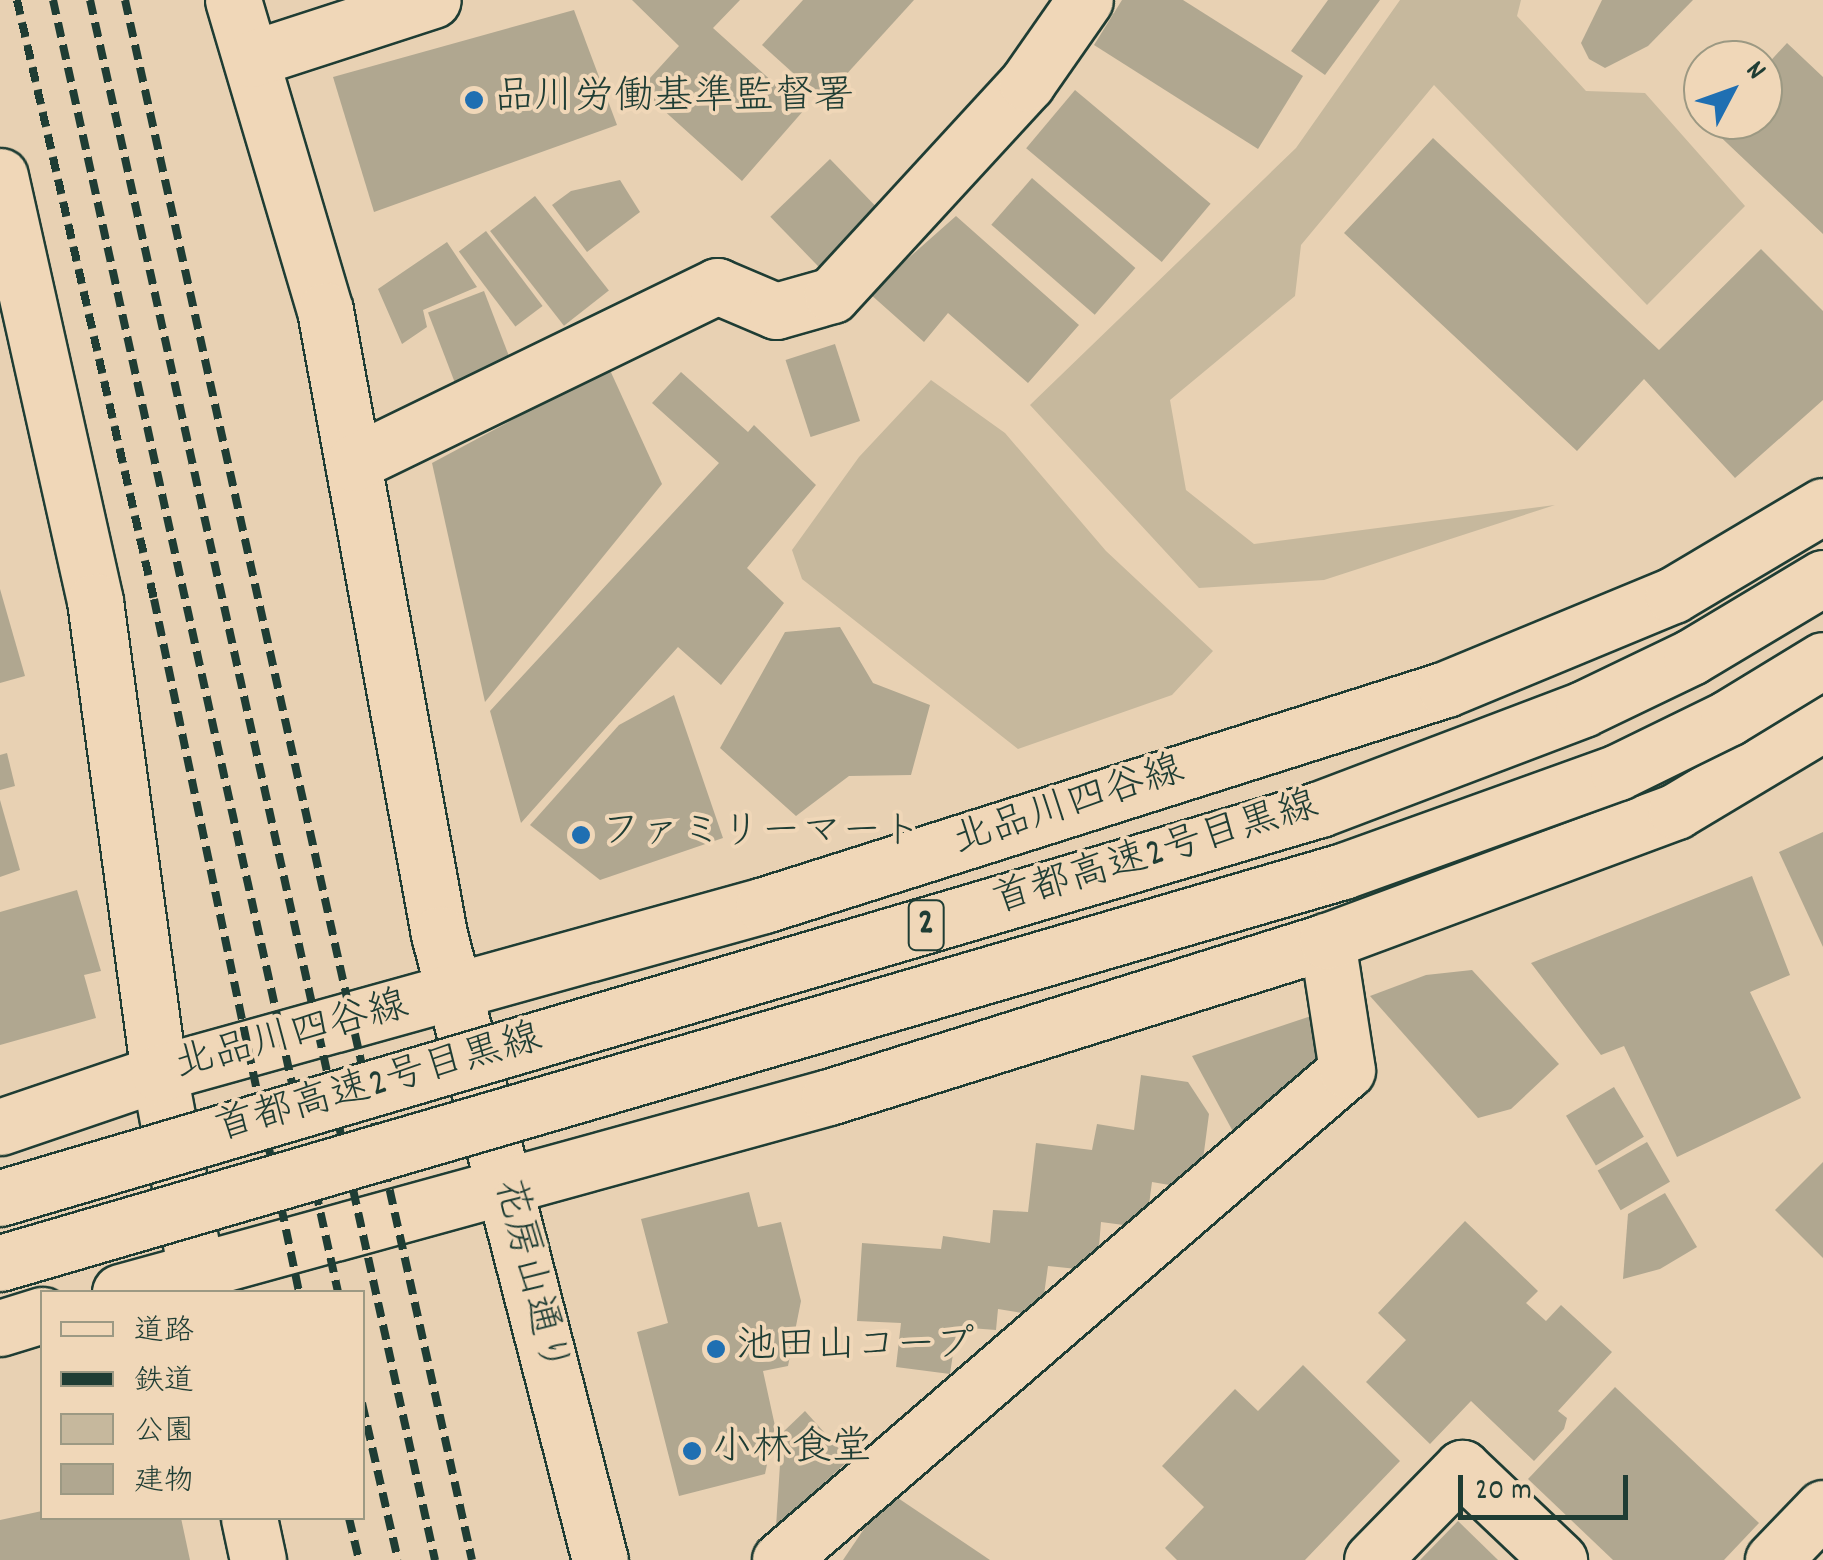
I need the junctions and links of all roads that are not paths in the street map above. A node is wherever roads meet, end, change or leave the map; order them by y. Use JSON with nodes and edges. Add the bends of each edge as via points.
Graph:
{"nodes":[{"id":1,"x":232,"y":0,"type":"edge"},
{"id":2,"x":433,"y":0,"type":"edge"},
{"id":3,"x":1085,"y":0,"type":"edge"},
{"id":4,"x":252,"y":59,"type":"junction"},
{"id":5,"x":0,"y":176,"type":"edge"},
{"id":6,"x":353,"y":463,"type":"junction"},
{"id":7,"x":1823,"y":506,"type":"edge"},
{"id":8,"x":1823,"y":578,"type":"edge"},
{"id":9,"x":1823,"y":660,"type":"edge"},
{"id":10,"x":1823,"y":723,"type":"edge"},
{"id":11,"x":1326,"y":940,"type":"junction"},
{"id":12,"x":458,"y":994,"type":"junction"},
{"id":13,"x":159,"y":1073,"type":"junction"},
{"id":14,"x":0,"y":1127,"type":"edge"},
{"id":15,"x":504,"y":1186,"type":"junction"},
{"id":16,"x":0,"y":1198,"type":"edge"},
{"id":17,"x":0,"y":1263,"type":"edge"},
{"id":18,"x":198,"y":1282,"type":"edge"},
{"id":19,"x":136,"y":1290,"type":"edge"},
{"id":20,"x":40,"y":1316,"type":"edge"},
{"id":21,"x":0,"y":1328,"type":"edge"},
{"id":22,"x":1823,"y":1508,"type":"edge"},
{"id":23,"x":249,"y":1520,"type":"edge"},
{"id":24,"x":258,"y":1560,"type":"edge"},
{"id":25,"x":600,"y":1560,"type":"edge"},
{"id":26,"x":780,"y":1560,"type":"edge"},
{"id":27,"x":1372,"y":1560,"type":"edge"},
{"id":28,"x":1559,"y":1560,"type":"edge"},
{"id":29,"x":1773,"y":1560,"type":"edge"}],
"edges":[{"from":1,"to":4,"type":"main road","name":"花房山通り"},
{"from":2,"to":4,"type":"main road"},
{"from":3,"to":6,"type":"main road","via":[[1026,83],[832,295],[776,311],[717,286]]},
{"from":4,"to":6,"type":"main road","name":"花房山通り","via":[[326,310]]},
{"from":5,"to":13,"type":"main road","via":[[95,601]]},
{"from":6,"to":12,"type":"main road","name":"花房山通り","via":[[439,934]]},
{"from":7,"to":12,"type":"main road","name":"北品川四谷線","via":[[1673,594],[1446,689],[764,905]]},
{"from":8,"to":16,"type":"main road","name":"首都高速2号目黒線","number":"2","bridge":true,"via":[[1691,658],[1583,709],[1320,809]]},
{"from":9,"to":17,"type":"main road","name":"首都高速2号目黒線","number":"2","bridge":true,"via":[[1728,718],[1618,772],[1343,871]]},
{"from":10,"to":11,"type":"main road","via":[[1676,811]]},
{"from":11,"to":15,"type":"main road","via":[[828,1097]]},
{"from":11,"to":26,"type":"main road","via":[[1348,1070]]},
{"from":12,"to":13,"type":"main road","name":"北品川四谷線"},
{"from":12,"to":15,"type":"main road","name":"花房山通り"},
{"from":13,"to":14,"type":"main road","name":"北品川四谷線"},
{"from":13,"to":18,"type":"main road"},
{"from":15,"to":18,"type":"main road"},
{"from":15,"to":25,"type":"main road","name":"花房山通り"},
{"from":18,"to":19,"type":"main road"},
{"from":20,"to":21,"type":"main road"},
{"from":22,"to":29,"type":"main road"},
{"from":23,"to":24,"type":"main road"},
{"from":27,"to":28,"type":"main road","via":[[1462,1468]]}]}
